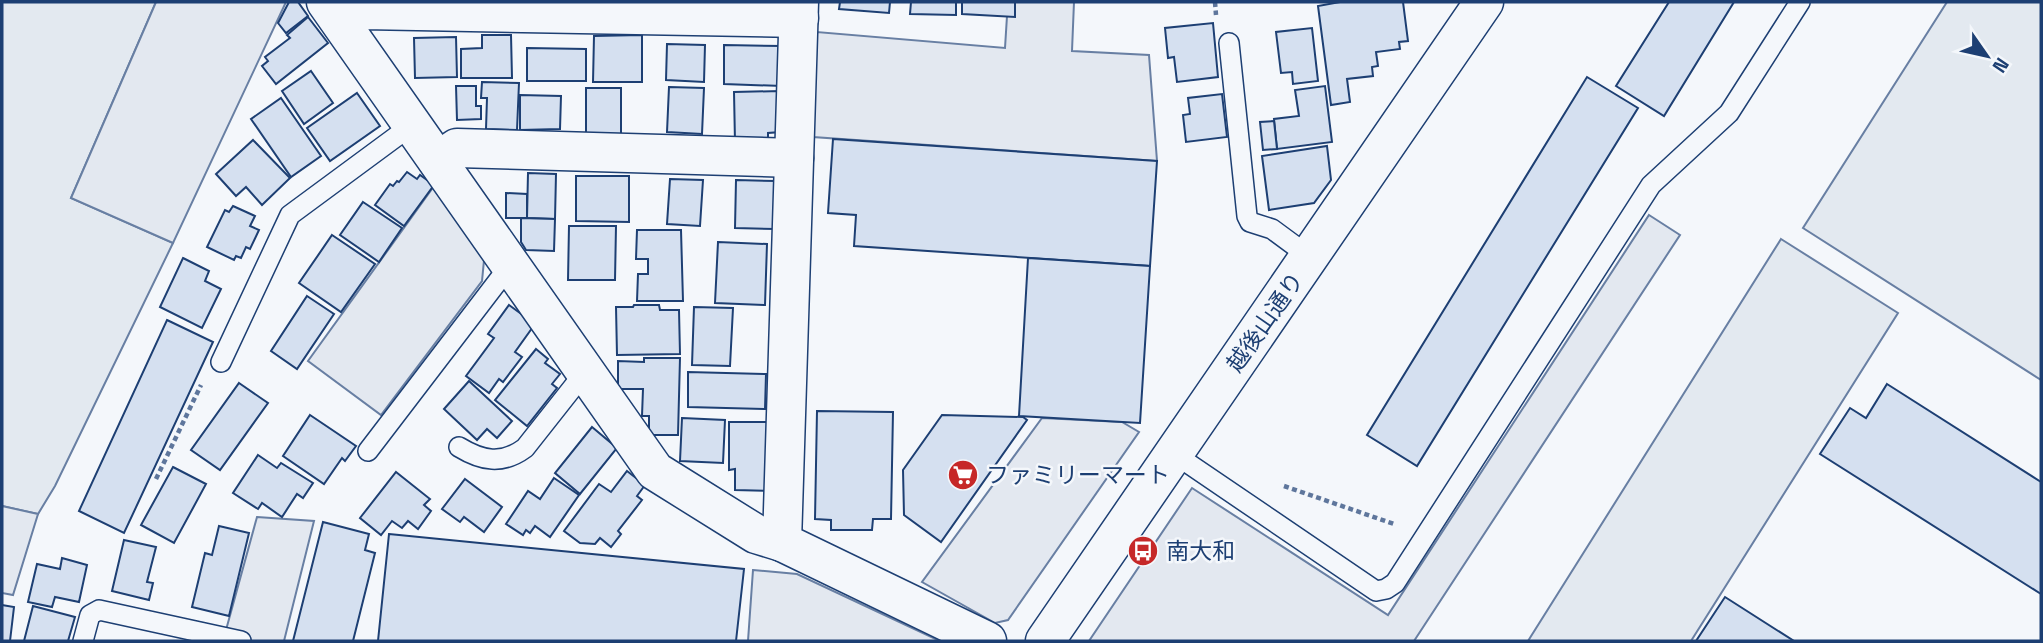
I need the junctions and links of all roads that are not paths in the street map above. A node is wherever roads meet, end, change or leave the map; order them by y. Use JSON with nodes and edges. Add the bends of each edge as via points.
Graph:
{"nodes":[{"id":1,"x":1484,"y":2,"type":"edge"},
{"id":2,"x":1800,"y":2,"type":"edge"},
{"id":3,"x":799,"y":10,"type":"edge"},
{"id":4,"x":334,"y":12,"type":"edge"},
{"id":5,"x":1230,"y":43,"type":"dead end"},
{"id":6,"x":412,"y":125,"type":"junction"},
{"id":7,"x":794,"y":158,"type":"junction"},
{"id":8,"x":438,"y":161,"type":"junction"},
{"id":9,"x":1310,"y":257,"type":"junction"},
{"id":10,"x":511,"y":264,"type":"junction"},
{"id":11,"x":221,"y":362,"type":"road end"},
{"id":12,"x":585,"y":372,"type":"junction"},
{"id":13,"x":459,"y":447,"type":"dead end"},
{"id":14,"x":368,"y":451,"type":"dead end"},
{"id":15,"x":1173,"y":453,"type":"junction"},
{"id":16,"x":782,"y":542,"type":"junction"},
{"id":17,"x":83,"y":641,"type":"edge"},
{"id":18,"x":241,"y":641,"type":"edge"},
{"id":19,"x":987,"y":641,"type":"edge"},
{"id":20,"x":1045,"y":641,"type":"edge"}],
"edges":[{"from":1,"to":9,"type":"street","name":"越後山通り"},
{"from":2,"to":15,"type":"lane","via":[[1729,113],[1651,186],[1395,583],[1376,591]]},
{"from":3,"to":4,"type":"street"},
{"from":3,"to":7,"type":"street"},
{"from":4,"to":6,"type":"street"},
{"from":5,"to":9,"type":"lane","via":[[1247,216]]},
{"from":6,"to":8,"type":"street"},
{"from":6,"to":11,"type":"lane","via":[[290,215]]},
{"from":7,"to":8,"type":"street","via":[[457,148]]},
{"from":7,"to":16,"type":"street"},
{"from":8,"to":10,"type":"street"},
{"from":9,"to":15,"type":"street","name":"越後山通り"},
{"from":10,"to":12,"type":"street"},
{"from":10,"to":14,"type":"lane"},
{"from":12,"to":13,"type":"lane","via":[[515,456],[489,460]]},
{"from":12,"to":16,"type":"street","via":[[655,471],[756,534]]},
{"from":15,"to":20,"type":"street","name":"越後山通り"},
{"from":16,"to":19,"type":"street"},
{"from":17,"to":18,"type":"lane","via":[[90,615],[99,610]]}]}
